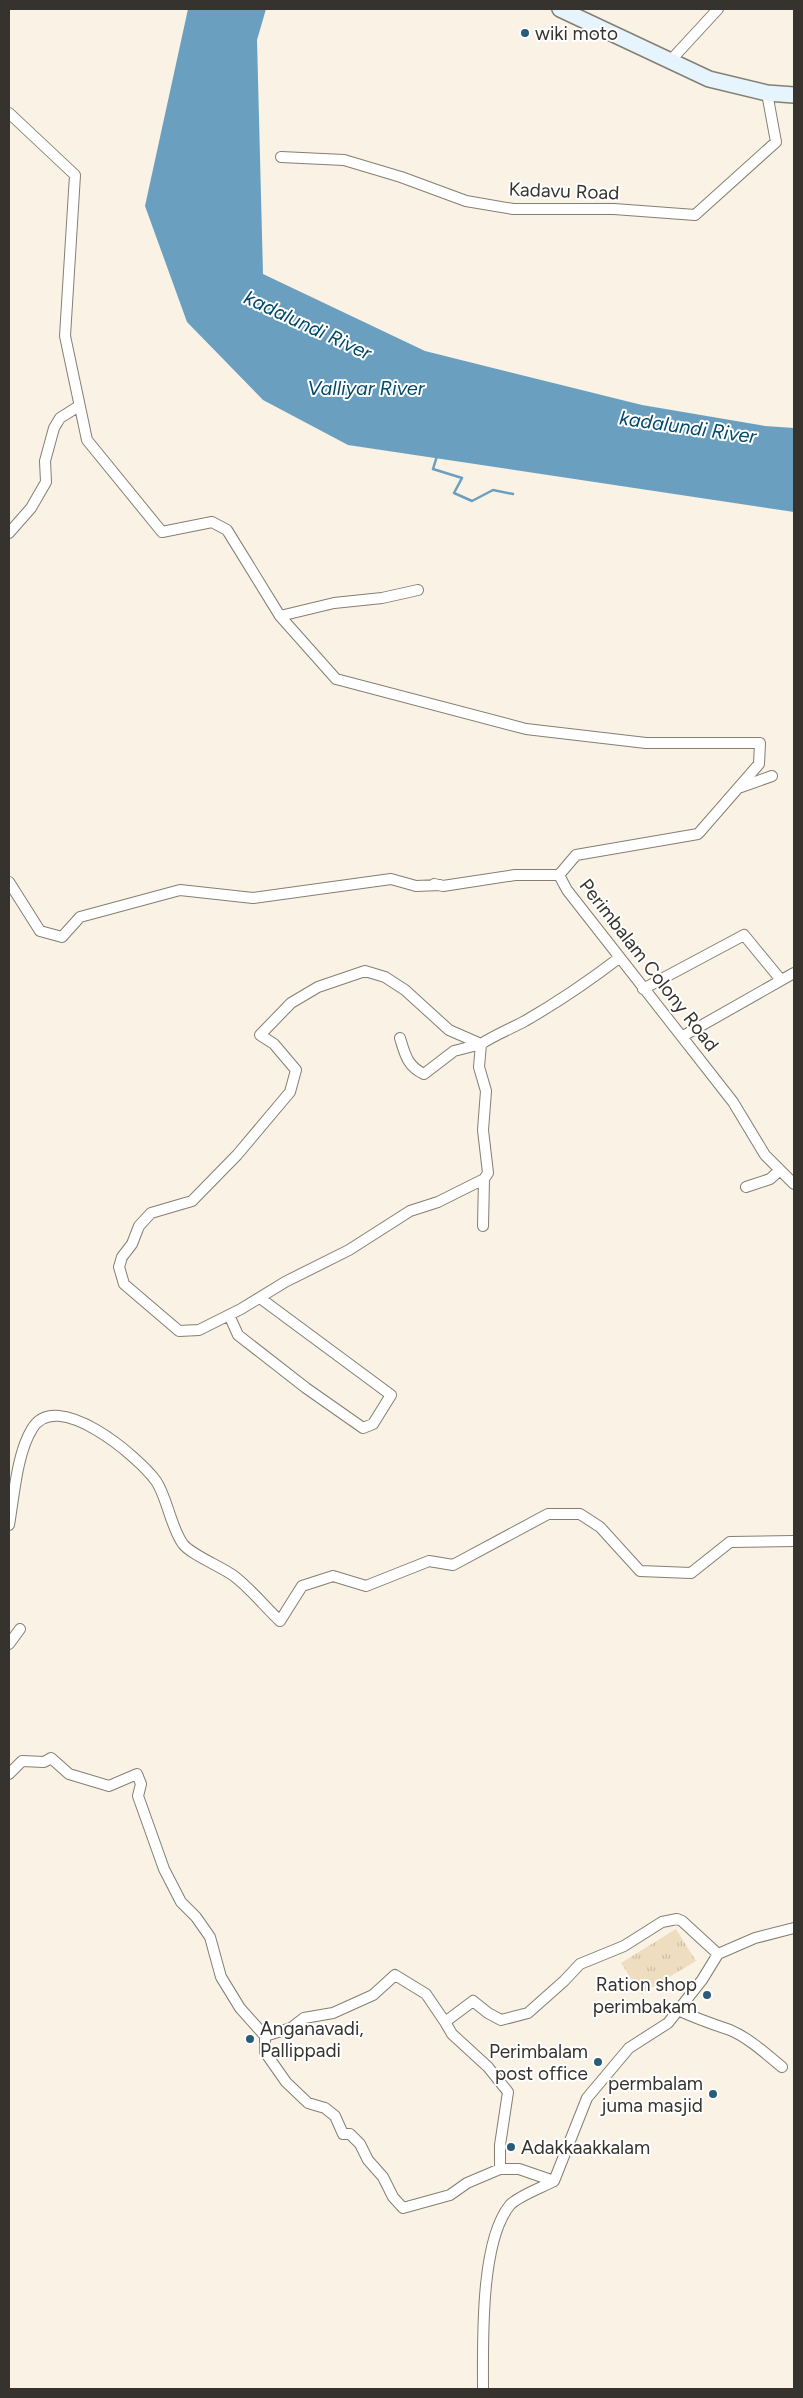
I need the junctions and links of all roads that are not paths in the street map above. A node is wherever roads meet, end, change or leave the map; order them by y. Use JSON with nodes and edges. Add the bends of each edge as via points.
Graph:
{"nodes":[{"id":1,"x":560,"y":9,"type":"edge"},
{"id":2,"x":718,"y":9,"type":"edge"},
{"id":3,"x":670,"y":61,"type":"junction"},
{"id":4,"x":767,"y":93,"type":"junction"},
{"id":5,"x":794,"y":96,"type":"edge"},
{"id":6,"x":9,"y":113,"type":"edge"},
{"id":7,"x":280,"y":157,"type":"dead end"},
{"id":8,"x":80,"y":406,"type":"junction"},
{"id":9,"x":9,"y":533,"type":"edge"},
{"id":10,"x":418,"y":590,"type":"dead end"},
{"id":11,"x":280,"y":616,"type":"junction"},
{"id":12,"x":772,"y":776,"type":"dead end"},
{"id":13,"x":740,"y":787,"type":"junction"},
{"id":14,"x":559,"y":875,"type":"junction"},
{"id":15,"x":9,"y":882,"type":"edge"},
{"id":16,"x":428,"y":883,"type":"dead end"},
{"id":17,"x":440,"y":885,"type":"junction"},
{"id":18,"x":620,"y":958,"type":"junction"},
{"id":19,"x":794,"y":973,"type":"edge"},
{"id":20,"x":781,"y":980,"type":"junction"},
{"id":21,"x":643,"y":989,"type":"junction"},
{"id":22,"x":683,"y":1036,"type":"junction"},
{"id":23,"x":400,"y":1038,"type":"dead end"},
{"id":24,"x":481,"y":1044,"type":"junction"},
{"id":25,"x":780,"y":1170,"type":"junction"},
{"id":26,"x":484,"y":1179,"type":"junction"},
{"id":27,"x":794,"y":1184,"type":"edge"},
{"id":28,"x":746,"y":1187,"type":"dead end"},
{"id":29,"x":483,"y":1226,"type":"dead end"},
{"id":30,"x":260,"y":1298,"type":"junction"},
{"id":31,"x":229,"y":1316,"type":"junction"},
{"id":32,"x":9,"y":1525,"type":"edge"},
{"id":33,"x":794,"y":1541,"type":"edge"},
{"id":34,"x":20,"y":1629,"type":"dead end"},
{"id":35,"x":9,"y":1644,"type":"edge"},
{"id":36,"x":9,"y":1774,"type":"edge"},
{"id":37,"x":794,"y":1928,"type":"edge"},
{"id":38,"x":718,"y":1954,"type":"junction"},
{"id":39,"x":678,"y":2010,"type":"junction"},
{"id":40,"x":445,"y":2022,"type":"junction"},
{"id":41,"x":265,"y":2036,"type":"junction"},
{"id":42,"x":782,"y":2067,"type":"dead end"},
{"id":43,"x":500,"y":2169,"type":"junction"},
{"id":44,"x":554,"y":2181,"type":"junction"},
{"id":45,"x":483,"y":2389,"type":"edge"}],
"edges":[{"from":1,"to":3,"type":"main road"},
{"from":2,"to":3,"type":"street"},
{"from":3,"to":4,"type":"main road","via":[[710,79]]},
{"from":4,"to":5,"type":"main road"},
{"from":4,"to":7,"type":"street","name":"Kadavu Road","via":[[776,142],[695,215],[614,209],[513,209],[466,201],[344,160]]},
{"from":6,"to":8,"type":"street","name":"Perimbalam Colony Road","via":[[75,175],[65,336]]},
{"from":8,"to":9,"type":"street","via":[[60,418],[54,428],[44,461],[46,482],[31,508]]},
{"from":8,"to":11,"type":"street","name":"Perimbalam Colony Road","via":[[86,440],[162,532],[212,522],[226,530]]},
{"from":10,"to":11,"type":"street","via":[[334,603]]},
{"from":11,"to":13,"type":"street","name":"Perimbalam Colony Road","via":[[336,679],[472,716],[526,729],[646,743],[760,743],[759,764]]},
{"from":12,"to":13,"type":"street"},
{"from":13,"to":14,"type":"street","name":"Perimbalam Colony Road","via":[[698,834],[576,855]]},
{"from":14,"to":17,"type":"street","via":[[514,875]]},
{"from":14,"to":18,"type":"street","name":"Perimbalam Colony Road"},
{"from":15,"to":17,"type":"street","via":[[40,931],[62,937],[80,916],[180,890],[253,898],[391,879],[416,886]]},
{"from":16,"to":17,"type":"street"},
{"from":18,"to":21,"type":"street","name":"Perimbalam Colony Road"},
{"from":18,"to":24,"type":"street","via":[[524,1022]]},
{"from":19,"to":20,"type":"street"},
{"from":20,"to":21,"type":"street","via":[[744,935]]},
{"from":20,"to":22,"type":"street"},
{"from":21,"to":22,"type":"street","name":"Perimbalam Colony Road"},
{"from":22,"to":25,"type":"street","name":"Perimbalam Colony Road","via":[[733,1102],[765,1155]]},
{"from":23,"to":24,"type":"street","via":[[406,1060],[414,1070],[424,1074],[454,1051]]},
{"from":24,"to":26,"type":"street","via":[[479,1066],[486,1091],[483,1130],[488,1173]]},
{"from":24,"to":31,"type":"street","via":[[449,1030],[405,990],[365,971],[318,987],[291,1003],[265,1029],[260,1035],[274,1044],[296,1070],[290,1092],[237,1155],[192,1201],[151,1213],[139,1226],[119,1268],[124,1284],[179,1331],[199,1330]]},
{"from":25,"to":27,"type":"street","name":"Perimbalam Colony Road"},
{"from":25,"to":28,"type":"street","via":[[770,1179]]},
{"from":26,"to":29,"type":"street"},
{"from":26,"to":30,"type":"street","via":[[410,1212],[349,1250]]},
{"from":30,"to":31,"type":"street"},
{"from":30,"to":31,"type":"street","via":[[391,1394],[373,1424],[363,1428],[306,1388],[238,1335]]},
{"from":32,"to":33,"type":"street","via":[[23,1449],[39,1419],[50,1415],[72,1418],[110,1437],[135,1457],[156,1482],[183,1544],[235,1577],[280,1621],[302,1586],[333,1576],[366,1586],[429,1561],[454,1565],[548,1514],[580,1514],[600,1527],[640,1571],[691,1574],[730,1542]]},
{"from":34,"to":35,"type":"street"},
{"from":36,"to":41,"type":"street","via":[[22,1761],[44,1762],[50,1758],[70,1774],[109,1786],[137,1774],[142,1784],[138,1796],[168,1877],[181,1902],[210,1937],[221,1977],[240,2008]]},
{"from":37,"to":38,"type":"street","via":[[756,1938]]},
{"from":38,"to":39,"type":"street"},
{"from":38,"to":40,"type":"street","via":[[682,1921],[662,1922],[624,1946],[580,1964],[528,2013],[501,2020],[473,2000]]},
{"from":39,"to":42,"type":"street","via":[[712,2026],[730,2030]]},
{"from":39,"to":44,"type":"street","via":[[668,2023],[629,2048],[588,2098]]},
{"from":40,"to":41,"type":"street","via":[[426,1994],[395,1975],[373,1995],[333,2013],[304,2018],[291,2028]]},
{"from":40,"to":43,"type":"street","via":[[452,2034],[488,2067],[508,2092]]},
{"from":41,"to":43,"type":"street","via":[[265,2052],[286,2082],[308,2103],[325,2108],[335,2116],[343,2134],[350,2134],[360,2144],[393,2197],[404,2208],[450,2195],[467,2183]]},
{"from":43,"to":44,"type":"street","via":[[519,2169]]},
{"from":44,"to":45,"type":"street","via":[[511,2204],[494,2233],[483,2315]]}]}
